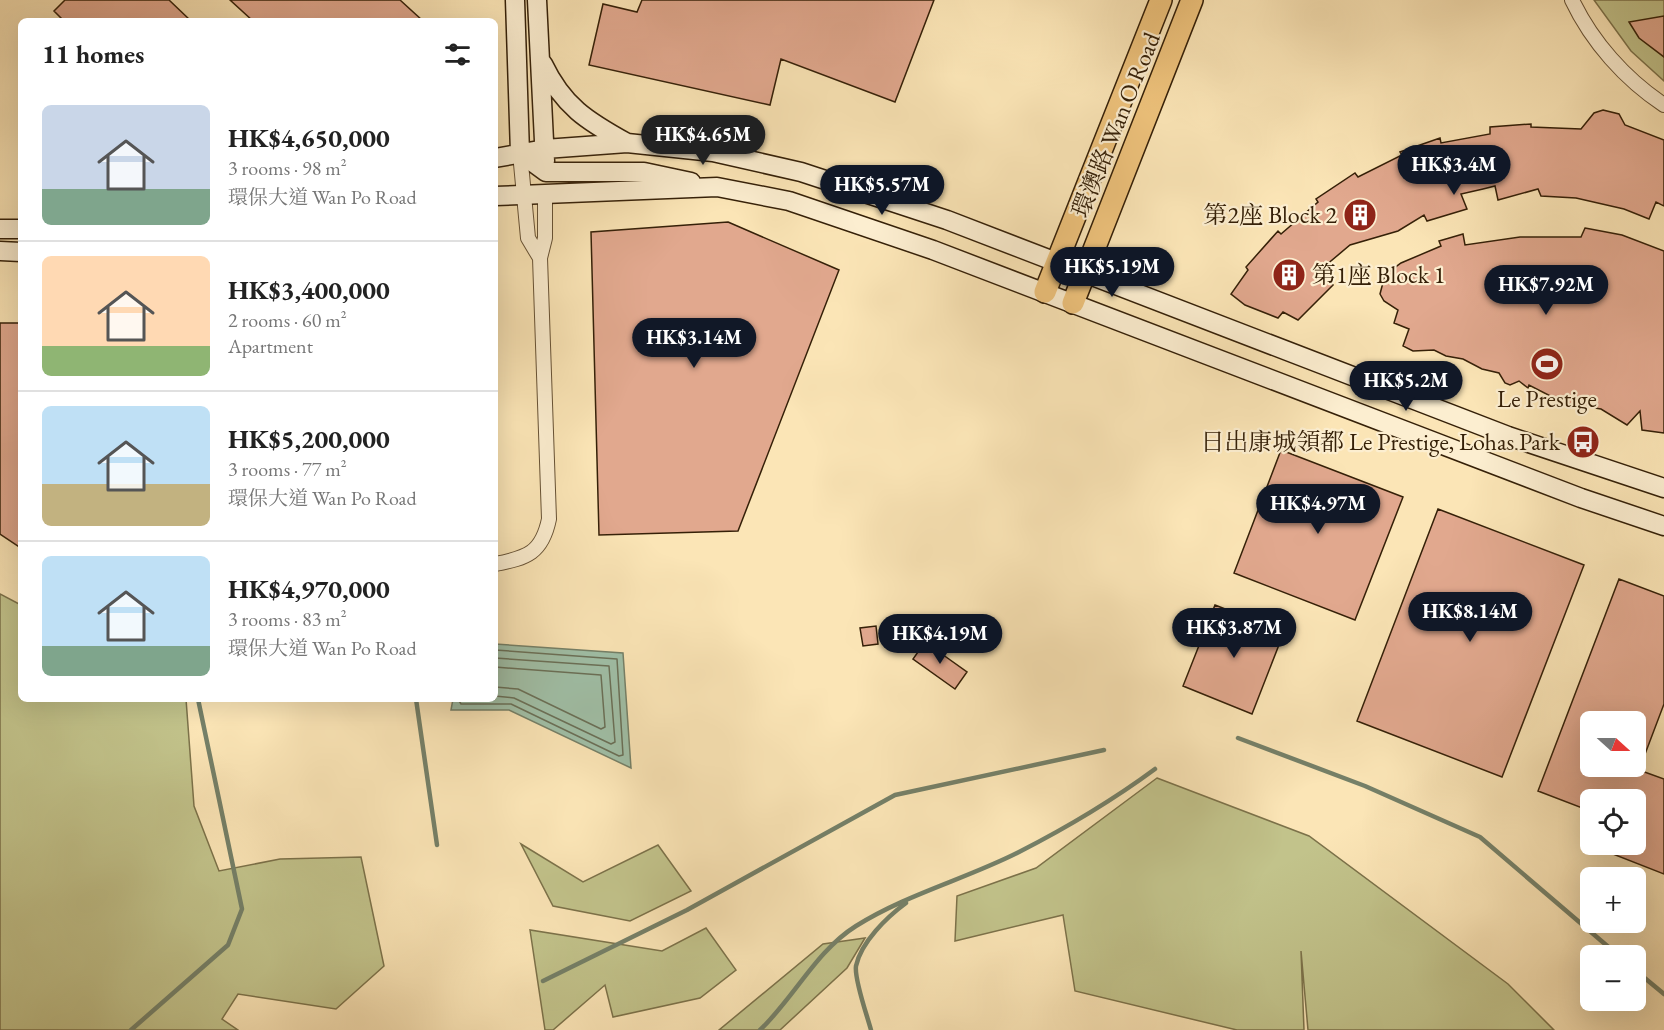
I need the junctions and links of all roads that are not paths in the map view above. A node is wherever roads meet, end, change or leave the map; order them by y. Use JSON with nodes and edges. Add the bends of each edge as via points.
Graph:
{"nodes":[{"id":1,"x":515,"y":0,"type":"edge"},
{"id":2,"x":537,"y":0,"type":"edge"},
{"id":3,"x":1161,"y":0,"type":"edge"},
{"id":4,"x":1192,"y":0,"type":"edge"},
{"id":5,"x":1573,"y":3,"type":"edge"},
{"id":6,"x":541,"y":60,"type":"junction"},
{"id":7,"x":1664,"y":105,"type":"edge"},
{"id":8,"x":627,"y":143,"type":"junction"},
{"id":9,"x":545,"y":149,"type":"junction"},
{"id":10,"x":520,"y":153,"type":"junction"},
{"id":11,"x":498,"y":157,"type":"edge"},
{"id":12,"x":546,"y":172,"type":"junction"},
{"id":13,"x":717,"y":187,"type":"junction"},
{"id":14,"x":545,"y":193,"type":"junction"},
{"id":15,"x":524,"y":194,"type":"junction"},
{"id":16,"x":498,"y":196,"type":"edge"},
{"id":17,"x":0,"y":229,"type":"edge"},
{"id":18,"x":18,"y":230,"type":"edge"},
{"id":19,"x":0,"y":251,"type":"edge"},
{"id":20,"x":18,"y":252,"type":"edge"},
{"id":21,"x":540,"y":258,"type":"junction"},
{"id":22,"x":1056,"y":262,"type":"junction"},
{"id":23,"x":1085,"y":273,"type":"junction"},
{"id":24,"x":1045,"y":292,"type":"junction"},
{"id":25,"x":1073,"y":303,"type":"junction"},
{"id":26,"x":1664,"y":488,"type":"edge"},
{"id":27,"x":1664,"y":526,"type":"edge"},
{"id":28,"x":498,"y":563,"type":"edge"}],
"edges":[{"from":1,"to":10,"type":"main road"},
{"from":2,"to":6,"type":"main road"},
{"from":3,"to":22,"type":"main road","name":"環澳路 Wan O Road"},
{"from":4,"to":23,"type":"main road","name":"環澳路 Wan O Road"},
{"from":5,"to":7,"type":"street","via":[[1616,65]]},
{"from":6,"to":8,"type":"main road","via":[[553,86],[567,103]]},
{"from":6,"to":9,"type":"main road"},
{"from":8,"to":9,"type":"main road"},
{"from":8,"to":22,"type":"main road","via":[[713,152],[801,172],[947,220]]},
{"from":9,"to":10,"type":"main road"},
{"from":9,"to":12,"type":"main road"},
{"from":10,"to":11,"type":"main road"},
{"from":10,"to":12,"type":"main road"},
{"from":10,"to":15,"type":"street"},
{"from":12,"to":13,"type":"main road","via":[[644,172]]},
{"from":12,"to":14,"type":"main road"},
{"from":13,"to":14,"type":"main road"},
{"from":13,"to":24,"type":"main road","via":[[789,201],[848,219]]},
{"from":14,"to":15,"type":"main road"},
{"from":14,"to":21,"type":"street","via":[[545,238]]},
{"from":15,"to":16,"type":"main road"},
{"from":15,"to":21,"type":"street","via":[[528,238]]},
{"from":17,"to":18,"type":"main road"},
{"from":19,"to":20,"type":"main road"},
{"from":21,"to":28,"type":"street","via":[[549,519],[540,546],[521,558]]},
{"from":22,"to":23,"type":"main road"},
{"from":22,"to":24,"type":"main road","name":"環澳路 Wan O Road"},
{"from":23,"to":25,"type":"main road","name":"環澳路 Wan O Road"},
{"from":23,"to":26,"type":"main road","via":[[1497,432]]},
{"from":24,"to":25,"type":"main road"},
{"from":25,"to":27,"type":"main road","via":[[1589,501]]}]}
